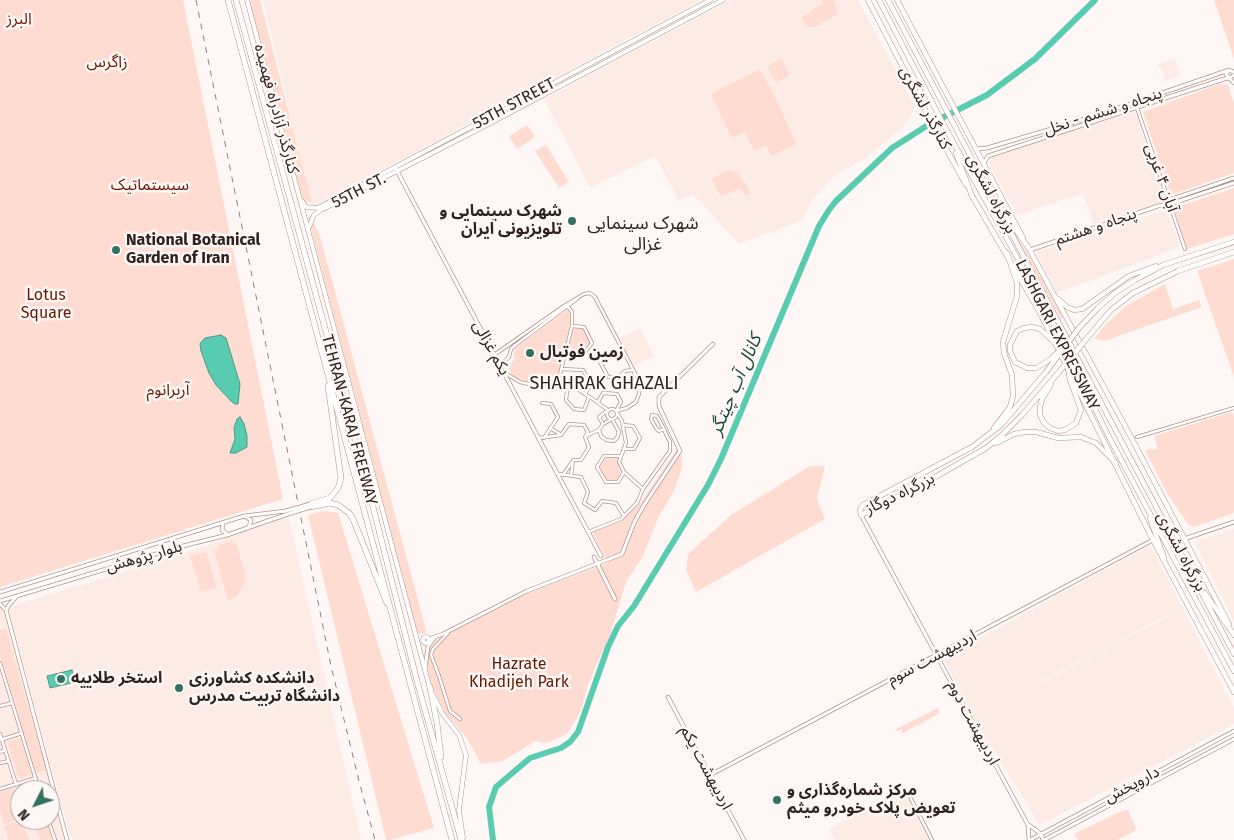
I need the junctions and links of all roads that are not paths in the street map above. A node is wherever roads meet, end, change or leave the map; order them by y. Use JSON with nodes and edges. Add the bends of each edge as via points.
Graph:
{"nodes":[{"id":1,"x":228,"y":0,"type":"edge"},
{"id":2,"x":236,"y":0,"type":"edge"},
{"id":3,"x":247,"y":0,"type":"edge"},
{"id":4,"x":710,"y":0,"type":"edge"},
{"id":5,"x":723,"y":0,"type":"edge"},
{"id":6,"x":868,"y":0,"type":"edge"},
{"id":7,"x":879,"y":0,"type":"edge"},
{"id":8,"x":888,"y":0,"type":"edge"},
{"id":9,"x":897,"y":0,"type":"edge"},
{"id":10,"x":672,"y":20,"type":"junction"},
{"id":11,"x":674,"y":26,"type":"junction"},
{"id":12,"x":1230,"y":70,"type":"junction"},
{"id":13,"x":1234,"y":74,"type":"edge"},
{"id":14,"x":1229,"y":78,"type":"junction"},
{"id":15,"x":1234,"y":83,"type":"edge"},
{"id":16,"x":1137,"y":108,"type":"junction"},
{"id":17,"x":495,"y":114,"type":"junction"},
{"id":18,"x":1095,"y":116,"type":"junction"},
{"id":19,"x":497,"y":118,"type":"junction"},
{"id":20,"x":1098,"y":121,"type":"junction"},
{"id":21,"x":946,"y":129,"type":"junction"},
{"id":22,"x":976,"y":149,"type":"junction"},
{"id":23,"x":984,"y":163,"type":"junction"},
{"id":24,"x":394,"y":167,"type":"junction"},
{"id":25,"x":397,"y":171,"type":"junction"},
{"id":26,"x":1234,"y":178,"type":"edge"},
{"id":27,"x":1234,"y":183,"type":"edge"},
{"id":28,"x":972,"y":196,"type":"junction"},
{"id":29,"x":993,"y":198,"type":"junction"},
{"id":30,"x":300,"y":199,"type":"junction"},
{"id":31,"x":1169,"y":202,"type":"junction"},
{"id":32,"x":319,"y":209,"type":"junction"},
{"id":33,"x":308,"y":229,"type":"junction"},
{"id":34,"x":1233,"y":242,"type":"edge"},
{"id":35,"x":1029,"y":249,"type":"junction"},
{"id":36,"x":1185,"y":249,"type":"dead end"},
{"id":37,"x":1234,"y":252,"type":"edge"},
{"id":38,"x":1007,"y":253,"type":"junction"},
{"id":39,"x":1162,"y":265,"type":"junction"},
{"id":40,"x":1053,"y":293,"type":"junction"},
{"id":41,"x":566,"y":306,"type":"junction"},
{"id":42,"x":572,"y":326,"type":"junction"},
{"id":43,"x":523,"y":337,"type":"junction"},
{"id":44,"x":1072,"y":339,"type":"junction"},
{"id":45,"x":1054,"y":342,"type":"junction"},
{"id":46,"x":713,"y":344,"type":"dead end"},
{"id":47,"x":504,"y":348,"type":"junction"},
{"id":48,"x":622,"y":348,"type":"junction"},
{"id":49,"x":494,"y":354,"type":"junction"},
{"id":50,"x":511,"y":354,"type":"junction"},
{"id":51,"x":566,"y":354,"type":"junction"},
{"id":52,"x":500,"y":365,"type":"junction"},
{"id":53,"x":326,"y":368,"type":"junction"},
{"id":54,"x":1068,"y":368,"type":"junction"},
{"id":55,"x":562,"y":369,"type":"junction"},
{"id":56,"x":634,"y":370,"type":"junction"},
{"id":57,"x":1058,"y":372,"type":"junction"},
{"id":58,"x":505,"y":373,"type":"junction"},
{"id":59,"x":560,"y":374,"type":"junction"},
{"id":60,"x":573,"y":386,"type":"junction"},
{"id":61,"x":585,"y":394,"type":"junction"},
{"id":62,"x":589,"y":397,"type":"junction"},
{"id":63,"x":598,"y":402,"type":"junction"},
{"id":64,"x":542,"y":403,"type":"dead end"},
{"id":65,"x":1234,"y":408,"type":"edge"},
{"id":66,"x":608,"y":410,"type":"junction"},
{"id":67,"x":616,"y":411,"type":"junction"},
{"id":68,"x":612,"y":419,"type":"junction"},
{"id":69,"x":622,"y":421,"type":"junction"},
{"id":70,"x":603,"y":424,"type":"junction"},
{"id":71,"x":623,"y":425,"type":"junction"},
{"id":72,"x":550,"y":428,"type":"junction"},
{"id":73,"x":664,"y":429,"type":"junction"},
{"id":74,"x":599,"y":430,"type":"junction"},
{"id":75,"x":561,"y":435,"type":"junction"},
{"id":76,"x":987,"y":436,"type":"junction"},
{"id":77,"x":585,"y":437,"type":"junction"},
{"id":78,"x":1137,"y":437,"type":"dead end"},
{"id":79,"x":539,"y":438,"type":"junction"},
{"id":80,"x":544,"y":438,"type":"junction"},
{"id":81,"x":986,"y":448,"type":"junction"},
{"id":82,"x":625,"y":449,"type":"junction"},
{"id":83,"x":621,"y":456,"type":"junction"},
{"id":84,"x":573,"y":460,"type":"junction"},
{"id":85,"x":1116,"y":463,"type":"junction"},
{"id":86,"x":624,"y":472,"type":"junction"},
{"id":87,"x":558,"y":474,"type":"junction"},
{"id":88,"x":563,"y":475,"type":"junction"},
{"id":89,"x":571,"y":476,"type":"junction"},
{"id":90,"x":644,"y":488,"type":"junction"},
{"id":91,"x":1142,"y":498,"type":"junction"},
{"id":92,"x":310,"y":505,"type":"junction"},
{"id":93,"x":287,"y":512,"type":"junction"},
{"id":94,"x":861,"y":515,"type":"junction"},
{"id":95,"x":244,"y":516,"type":"junction"},
{"id":96,"x":624,"y":516,"type":"junction"},
{"id":97,"x":1234,"y":522,"type":"edge"},
{"id":98,"x":223,"y":523,"type":"junction"},
{"id":99,"x":248,"y":528,"type":"junction"},
{"id":100,"x":588,"y":532,"type":"junction"},
{"id":101,"x":226,"y":534,"type":"junction"},
{"id":102,"x":1184,"y":539,"type":"junction"},
{"id":103,"x":1153,"y":540,"type":"junction"},
{"id":104,"x":601,"y":556,"type":"dead end"},
{"id":105,"x":594,"y":557,"type":"dead end"},
{"id":106,"x":1164,"y":558,"type":"junction"},
{"id":107,"x":597,"y":565,"type":"junction"},
{"id":108,"x":1192,"y":573,"type":"junction"},
{"id":109,"x":0,"y":592,"type":"edge"},
{"id":110,"x":18,"y":596,"type":"junction"},
{"id":111,"x":615,"y":599,"type":"dead end"},
{"id":112,"x":0,"y":603,"type":"edge"},
{"id":113,"x":6,"y":610,"type":"junction"},
{"id":114,"x":391,"y":611,"type":"junction"},
{"id":115,"x":450,"y":631,"type":"junction"},
{"id":116,"x":1234,"y":635,"type":"edge"},
{"id":117,"x":416,"y":638,"type":"junction"},
{"id":118,"x":434,"y":638,"type":"junction"},
{"id":119,"x":429,"y":639,"type":"joint"},
{"id":120,"x":423,"y":640,"type":"junction"},
{"id":121,"x":419,"y":647,"type":"junction"},
{"id":122,"x":1234,"y":654,"type":"edge"},
{"id":123,"x":937,"y":655,"type":"junction"},
{"id":124,"x":0,"y":663,"type":"edge"},
{"id":125,"x":425,"y":670,"type":"junction"},
{"id":126,"x":1234,"y":671,"type":"edge"},
{"id":127,"x":430,"y":688,"type":"junction"},
{"id":128,"x":1234,"y":692,"type":"edge"},
{"id":129,"x":668,"y":697,"type":"dead end"},
{"id":130,"x":12,"y":703,"type":"junction"},
{"id":131,"x":0,"y":706,"type":"edge"},
{"id":132,"x":460,"y":719,"type":"dead end"},
{"id":133,"x":1234,"y":731,"type":"edge"},
{"id":134,"x":22,"y":733,"type":"junction"},
{"id":135,"x":0,"y":734,"type":"edge"},
{"id":136,"x":1234,"y":739,"type":"edge"},
{"id":137,"x":1,"y":740,"type":"edge"},
{"id":138,"x":5,"y":750,"type":"junction"},
{"id":139,"x":0,"y":752,"type":"edge"},
{"id":140,"x":8,"y":761,"type":"junction"},
{"id":141,"x":0,"y":763,"type":"edge"},
{"id":142,"x":442,"y":773,"type":"junction"},
{"id":143,"x":710,"y":775,"type":"junction"},
{"id":144,"x":36,"y":778,"type":"joint"},
{"id":145,"x":15,"y":780,"type":"edge"},
{"id":146,"x":29,"y":780,"type":"edge"},
{"id":147,"x":909,"y":795,"type":"dead end"},
{"id":148,"x":1028,"y":825,"type":"junction"},
{"id":149,"x":1041,"y":834,"type":"junction"},
{"id":150,"x":67,"y":840,"type":"edge"},
{"id":151,"x":452,"y":840,"type":"edge"},
{"id":152,"x":462,"y":840,"type":"edge"},
{"id":153,"x":744,"y":840,"type":"edge"},
{"id":154,"x":932,"y":840,"type":"edge"},
{"id":155,"x":1030,"y":840,"type":"edge"},
{"id":156,"x":1044,"y":840,"type":"edge"}],
"edges":[{"from":1,"to":53,"type":"highway","name":"TEHRAN-KARAJ FREEWAY"},
{"from":2,"to":142,"type":"highway","name":"TEHRAN-KARAJ FREEWAY"},
{"from":3,"to":30,"type":"main road","name":"کنارگذر آزادراه فهمیده"},
{"from":4,"to":10,"type":"main road","name":"55TH STREET"},
{"from":5,"to":11,"type":"main road","name":"55TH STREET"},
{"from":6,"to":28,"type":"main road","name":"کنارگذر لشگری"},
{"from":7,"to":21,"type":"main road","name":"LASHGARI EXPRESSWAY"},
{"from":8,"to":29,"type":"main road","name":"بزرگراه لشگری"},
{"from":9,"to":22,"type":"main road","name":"کنارگذر لشگری"},
{"from":10,"to":11,"type":"main road"},
{"from":10,"to":17,"type":"main road","name":"55TH STREET"},
{"from":11,"to":19,"type":"main road","name":"55TH STREET"},
{"from":12,"to":13,"type":"street"},
{"from":12,"to":14,"type":"street","via":[[1226,74]]},
{"from":12,"to":18,"type":"street","name":"پنجاه و ششم - نخل"},
{"from":13,"to":14,"type":"street","name":"پنجاه و ششم - نخل"},
{"from":14,"to":15,"type":"street"},
{"from":14,"to":16,"type":"street","name":"پنجاه و ششم - نخل"},
{"from":16,"to":20,"type":"street","name":"پنجاه و ششم - نخل"},
{"from":16,"to":31,"type":"street","name":"آبان ۴ غربی"},
{"from":17,"to":19,"type":"main road"},
{"from":17,"to":24,"type":"main road","name":"55TH STREET"},
{"from":18,"to":20,"type":"street"},
{"from":18,"to":22,"type":"street","name":"پنجاه و ششم - نخل"},
{"from":19,"to":25,"type":"main road","name":"55TH STREET"},
{"from":20,"to":23,"type":"street","name":"پنجاه و ششم - نخل","via":[[988,156]]},
{"from":21,"to":28,"type":"main road"},
{"from":21,"to":91,"type":"main road","name":"LASHGARI EXPRESSWAY","via":[[1049,315]]},
{"from":22,"to":23,"type":"main road","name":"کنارگذر لشگری"},
{"from":23,"to":35,"type":"main road","name":"کنارگذر لشگری"},
{"from":24,"to":25,"type":"street","name":"یکم غزالی"},
{"from":24,"to":32,"type":"main road","name":"55TH STREET"},
{"from":25,"to":32,"type":"main road","name":"55TH ST."},
{"from":25,"to":49,"type":"street","name":"یکم غزالی"},
{"from":26,"to":31,"type":"street","name":"پنجاه و هشتم"},
{"from":27,"to":31,"type":"street","name":"پنجاه و هشتم"},
{"from":28,"to":38,"type":"main road","name":"کنارگذر لشگری"},
{"from":29,"to":35,"type":"main road"},
{"from":29,"to":108,"type":"main road","name":"بزرگراه لشگری"},
{"from":30,"to":32,"type":"main road","via":[[306,207]]},
{"from":30,"to":33,"type":"main road","name":"کنارگذر آزادراه فهمیده"},
{"from":31,"to":35,"type":"street","name":"پنجاه و هشتم"},
{"from":31,"to":36,"type":"street","name":"آبان ۴ غربی"},
{"from":32,"to":33,"type":"main road","via":[[311,218]]},
{"from":33,"to":117,"type":"main road","name":"کنارگذر آزادراه فهمیده"},
{"from":34,"to":39,"type":"main road"},
{"from":35,"to":40,"type":"main road","name":"کنارگذر لشگری"},
{"from":37,"to":57,"type":"main road","name":"بزرگراه دوگاز","bridge":true,"via":[[1178,271],[1133,293],[1111,310]]},
{"from":38,"to":45,"type":"main road","name":"کنارگذر لشگری"},
{"from":38,"to":76,"type":"main road","via":[[1017,283],[1017,296],[1004,342],[1013,396],[1010,407]]},
{"from":39,"to":40,"type":"main road","via":[[1129,276],[1082,309],[1067,307]]},
{"from":39,"to":44,"type":"main road","name":"بزرگراه دوگاز","bridge":true,"via":[[1115,293]]},
{"from":40,"to":102,"type":"main road","name":"کنارگذر لشگری"},
{"from":41,"to":42,"type":"street","via":[[572,312]]},
{"from":41,"to":43,"type":"street"},
{"from":41,"to":48,"type":"street","via":[[590,292]]},
{"from":42,"to":51,"type":"street"},
{"from":42,"to":51,"type":"street","via":[[584,327],[592,342],[584,355]]},
{"from":43,"to":47,"type":"street"},
{"from":43,"to":50,"type":"street","via":[[511,349]]},
{"from":44,"to":45,"type":"main road","bridge":true,"via":[[1036,368],[1015,362],[1010,351],[1018,331],[1024,328],[1040,329]]},
{"from":44,"to":76,"type":"main road","name":"بزرگراه دوگاز","bridge":true,"via":[[1001,425]]},
{"from":45,"to":54,"type":"main road","name":"کنارگذر لشگری"},
{"from":46,"to":107,"type":"street","via":[[659,397],[659,406],[680,451],[644,505],[622,554]]},
{"from":47,"to":49,"type":"street"},
{"from":47,"to":50,"type":"street"},
{"from":48,"to":56,"type":"street"},
{"from":48,"to":56,"type":"street","via":[[615,354],[607,354],[600,362],[608,377],[619,377],[625,371]]},
{"from":49,"to":52,"type":"street","name":"یکم غزالی"},
{"from":50,"to":52,"type":"street"},
{"from":51,"to":55,"type":"street"},
{"from":52,"to":58,"type":"street","name":"یکم غزالی"},
{"from":53,"to":92,"type":"highway","via":[[341,478],[330,498]]},
{"from":53,"to":114,"type":"highway","name":"TEHRAN-KARAJ FREEWAY"},
{"from":54,"to":57,"type":"main road","via":[[1081,410],[1076,423],[1058,431],[1044,423],[1040,415],[1042,399]]},
{"from":54,"to":85,"type":"main road","name":"کنارگذر لشگری"},
{"from":55,"to":59,"type":"street"},
{"from":55,"to":61,"type":"street","via":[[583,370],[591,384]]},
{"from":56,"to":67,"type":"street","via":[[640,385],[638,398],[632,406]]},
{"from":57,"to":81,"type":"main road","name":"بزرگراه دوگاز","via":[[1022,415]]},
{"from":58,"to":59,"type":"street","via":[[520,382],[540,386]]},
{"from":58,"to":79,"type":"street","name":"یکم غزالی"},
{"from":59,"to":60,"type":"street"},
{"from":60,"to":61,"type":"street"},
{"from":60,"to":62,"type":"street","via":[[567,391],[566,400],[574,409],[584,410]]},
{"from":61,"to":62,"type":"street"},
{"from":62,"to":63,"type":"street"},
{"from":63,"to":66,"type":"street"},
{"from":63,"to":67,"type":"street","via":[[603,394],[617,394],[621,402]]},
{"from":64,"to":72,"type":"street","via":[[551,404],[558,416]]},
{"from":65,"to":78,"type":"street"},
{"from":66,"to":67,"type":"street"},
{"from":66,"to":68,"type":"street","via":[[607,416]]},
{"from":66,"to":70,"type":"street","via":[[599,417]]},
{"from":67,"to":68,"type":"street"},
{"from":67,"to":69,"type":"street"},
{"from":68,"to":69,"type":"street"},
{"from":68,"to":70,"type":"street"},
{"from":68,"to":74,"type":"street","via":[[619,432],[614,441],[606,440]]},
{"from":69,"to":71,"type":"street"},
{"from":70,"to":74,"type":"street"},
{"from":71,"to":82,"type":"street"},
{"from":71,"to":82,"type":"street","via":[[633,426],[640,438],[634,449]]},
{"from":72,"to":75,"type":"street"},
{"from":72,"to":80,"type":"street"},
{"from":73,"to":73,"type":"street","via":[[657,416],[654,414],[651,419],[656,428],[659,431]]},
{"from":73,"to":90,"type":"street","via":[[670,451]]},
{"from":74,"to":77,"type":"street"},
{"from":75,"to":77,"type":"street","via":[[569,424],[584,425],[588,432]]},
{"from":75,"to":80,"type":"street"},
{"from":76,"to":94,"type":"main road","name":"بزرگراه دوگاز","via":[[863,505]]},
{"from":77,"to":84,"type":"street","via":[[589,447],[581,460]]},
{"from":79,"to":80,"type":"street"},
{"from":79,"to":87,"type":"street","name":"یکم غزالی"},
{"from":81,"to":85,"type":"main road","via":[[1025,432],[1058,438],[1081,437],[1096,443]]},
{"from":81,"to":94,"type":"main road","name":"بزرگراه دوگاز"},
{"from":82,"to":83,"type":"street"},
{"from":83,"to":86,"type":"street","via":[[619,462]]},
{"from":83,"to":86,"type":"street","via":[[604,456],[597,467],[606,482],[618,482]]},
{"from":84,"to":88,"type":"street"},
{"from":84,"to":89,"type":"street"},
{"from":85,"to":103,"type":"main road","name":"کنارگذر لشگری"},
{"from":86,"to":90,"type":"street"},
{"from":87,"to":88,"type":"street"},
{"from":87,"to":100,"type":"street","name":"یکم غزالی"},
{"from":88,"to":89,"type":"street"},
{"from":89,"to":96,"type":"street","via":[[581,477],[588,492],[584,503],[595,510],[602,501],[616,503]]},
{"from":90,"to":96,"type":"street","via":[[637,503]]},
{"from":91,"to":106,"type":"main road"},
{"from":91,"to":126,"type":"main road","name":"LASHGARI EXPRESSWAY"},
{"from":92,"to":93,"type":"street","bridge":true},
{"from":92,"to":114,"type":"highway","via":[[329,503],[349,512]]},
{"from":93,"to":95,"type":"street","name":"بلوار پژوهش"},
{"from":93,"to":99,"type":"street","name":"بلوار پژوهش"},
{"from":94,"to":123,"type":"street","name":"اردیبهشت دوم"},
{"from":95,"to":98,"type":"street","name":"بلوار پژوهش"},
{"from":95,"to":99,"type":"street","via":[[251,520]]},
{"from":96,"to":100,"type":"street"},
{"from":97,"to":102,"type":"street"},
{"from":98,"to":101,"type":"street","via":[[222,530]]},
{"from":98,"to":109,"type":"street","name":"بلوار پژوهش"},
{"from":99,"to":101,"type":"street","name":"بلوار پژوهش"},
{"from":100,"to":104,"type":"street","name":"یکم غزالی"},
{"from":101,"to":110,"type":"street","name":"بلوار پژوهش"},
{"from":102,"to":116,"type":"main road","name":"کنارگذر لشگری"},
{"from":103,"to":106,"type":"main road","name":"کنارگذر لشگری"},
{"from":103,"to":123,"type":"street","name":"اردیبهشت سوم"},
{"from":105,"to":107,"type":"street"},
{"from":106,"to":128,"type":"main road","name":"کنارگذر لشگری"},
{"from":107,"to":111,"type":"street"},
{"from":107,"to":115,"type":"street","via":[[527,591]]},
{"from":108,"to":116,"type":"main road"},
{"from":108,"to":122,"type":"main road","name":"بزرگراه لشگری"},
{"from":110,"to":112,"type":"street","name":"بلوار پژوهش"},
{"from":110,"to":113,"type":"street"},
{"from":112,"to":113,"type":"street"},
{"from":113,"to":150,"type":"street"},
{"from":114,"to":151,"type":"highway","name":"TEHRAN-KARAJ FREEWAY"},
{"from":115,"to":118,"type":"street"},
{"from":115,"to":132,"type":"street","via":[[433,648],[431,655],[450,711]]},
{"from":117,"to":120,"type":"main road"},
{"from":117,"to":121,"type":"main road","name":"کنارگذر آزادراه فهمیده"},
{"from":118,"to":119,"type":"street"},
{"from":118,"to":125,"type":"street","via":[[428,646]]},
{"from":119,"to":120,"type":"main road"},
{"from":120,"to":121,"type":"main road"},
{"from":121,"to":125,"type":"main road","name":"کنارگذر آزادراه فهمیده"},
{"from":123,"to":143,"type":"street","name":"اردیبهشت سوم"},
{"from":123,"to":148,"type":"street","name":"اردیبهشت دوم"},
{"from":124,"to":130,"type":"street"},
{"from":125,"to":127,"type":"main road","name":"کنارگذر آزادراه فهمیده"},
{"from":127,"to":142,"type":"highway"},
{"from":127,"to":152,"type":"main road","name":"کنارگذر آزادراه فهمیده","via":[[439,709],[460,735],[466,754],[459,810]]},
{"from":129,"to":143,"type":"street","name":"اردیبهشت یکم"},
{"from":130,"to":131,"type":"street"},
{"from":130,"to":134,"type":"street"},
{"from":133,"to":149,"type":"street","name":"داروپخش"},
{"from":134,"to":137,"type":"street"},
{"from":134,"to":144,"type":"street"},
{"from":135,"to":137,"type":"street"},
{"from":136,"to":156,"type":"street"},
{"from":137,"to":138,"type":"street"},
{"from":138,"to":139,"type":"street"},
{"from":138,"to":140,"type":"street"},
{"from":140,"to":141,"type":"street"},
{"from":140,"to":145,"type":"street"},
{"from":142,"to":152,"type":"highway","name":"TEHRAN-KARAJ FREEWAY"},
{"from":143,"to":153,"type":"street","name":"اردیبهشت یکم"},
{"from":144,"to":146,"type":"street"},
{"from":147,"to":154,"type":"street"},
{"from":148,"to":149,"type":"street","name":"اردیبهشت دوم"},
{"from":148,"to":155,"type":"street","name":"اردیبهشت دوم"},
{"from":149,"to":155,"type":"street","name":"داروپخش"},
{"from":149,"to":156,"type":"street"}]}
